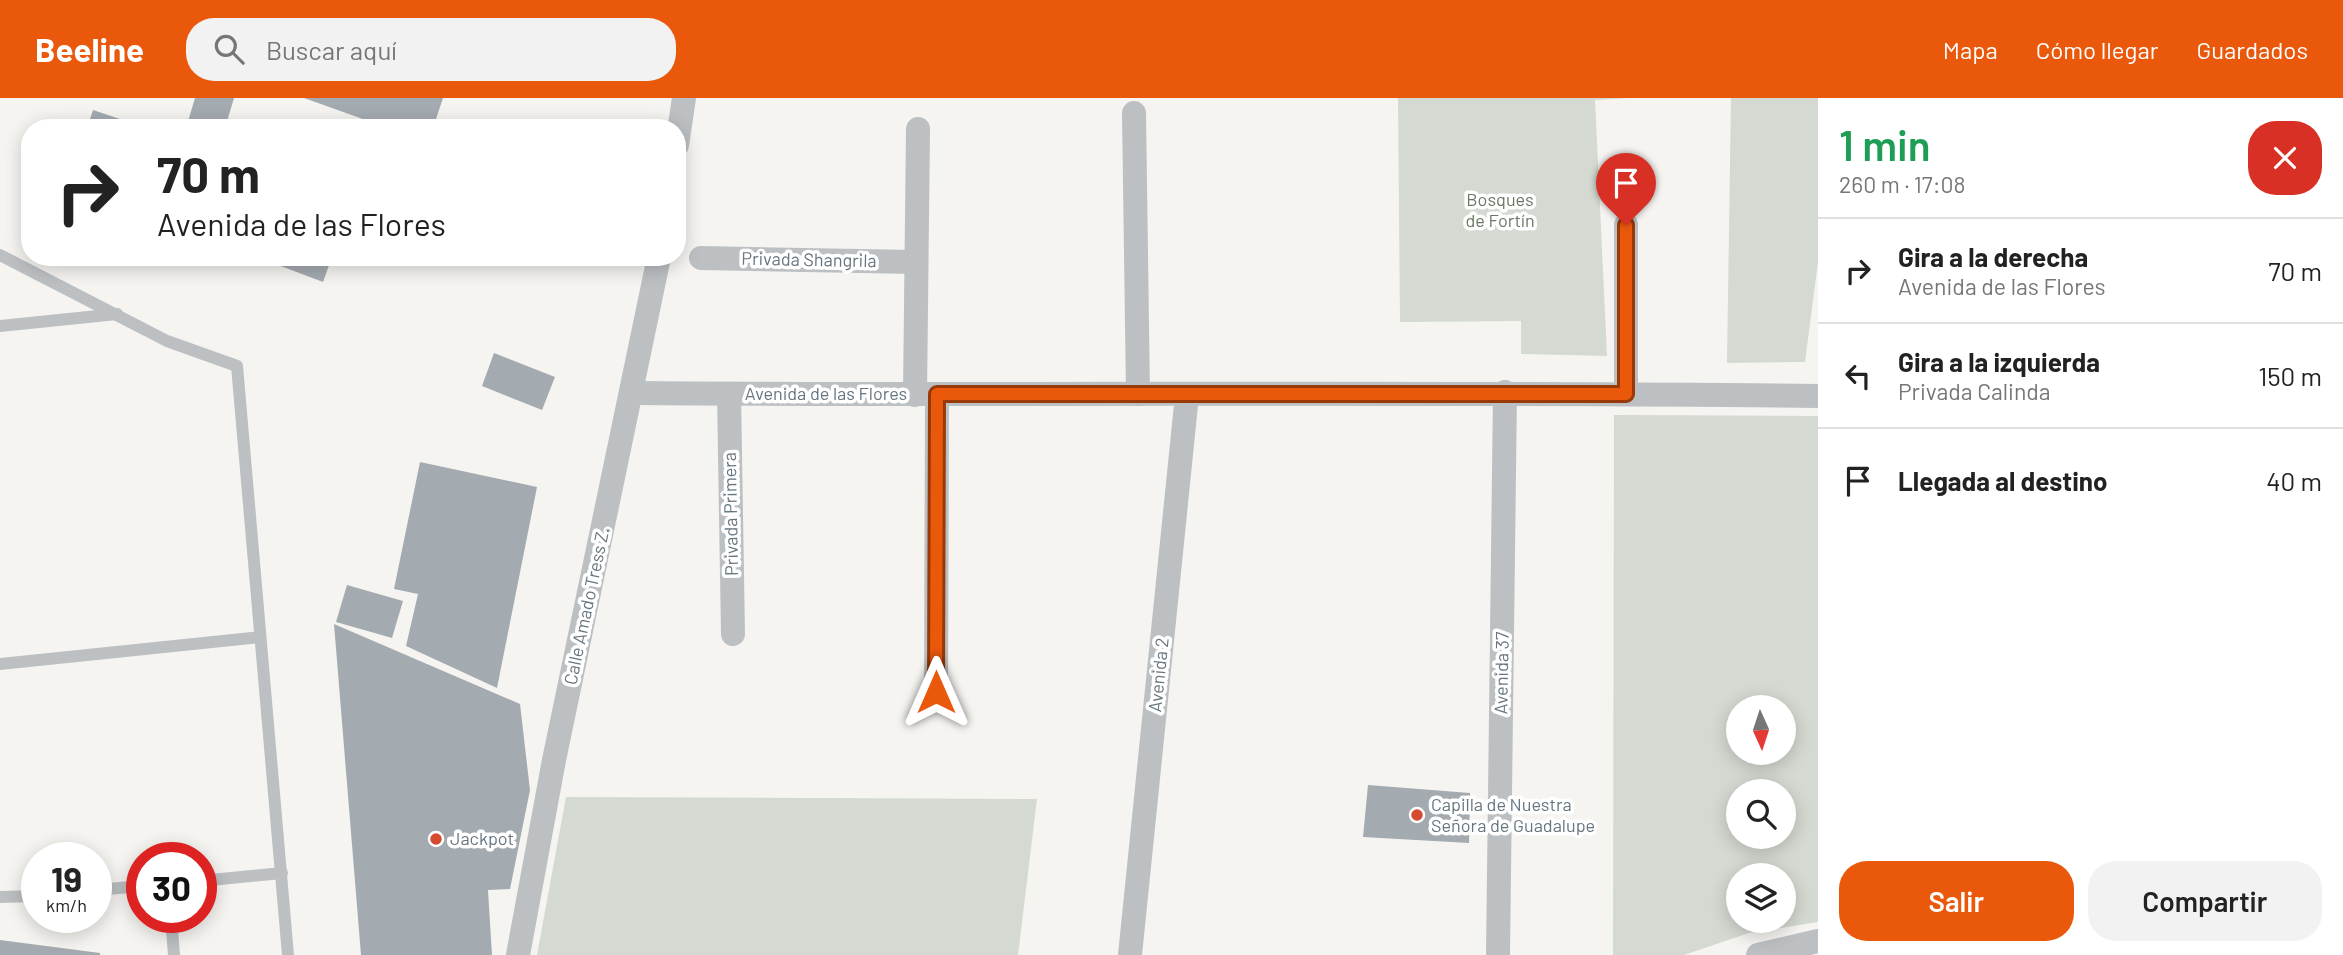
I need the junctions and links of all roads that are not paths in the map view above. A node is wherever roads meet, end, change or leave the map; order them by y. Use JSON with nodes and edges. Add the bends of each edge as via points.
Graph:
{"nodes":[{"id":1,"x":684,"y":98,"type":"edge"},
{"id":2,"x":1133,"y":113,"type":"dead end"},
{"id":3,"x":681,"y":119,"type":"edge"},
{"id":4,"x":918,"y":129,"type":"dead end"},
{"id":5,"x":1626,"y":225,"type":"dead end"},
{"id":6,"x":0,"y":255,"type":"edge"},
{"id":7,"x":701,"y":258,"type":"dead end"},
{"id":8,"x":916,"y":262,"type":"junction"},
{"id":9,"x":21,"y":266,"type":"edge"},
{"id":10,"x":22,"y":266,"type":"edge"},
{"id":11,"x":657,"y":266,"type":"edge"},
{"id":12,"x":117,"y":314,"type":"junction"},
{"id":13,"x":0,"y":326,"type":"edge"},
{"id":14,"x":1505,"y":392,"type":"junction"},
{"id":15,"x":632,"y":393,"type":"junction"},
{"id":16,"x":729,"y":394,"type":"junction"},
{"id":17,"x":1138,"y":394,"type":"junction"},
{"id":18,"x":1626,"y":394,"type":"junction"},
{"id":19,"x":926,"y":395,"type":"junction"},
{"id":20,"x":1187,"y":395,"type":"junction"},
{"id":21,"x":1818,"y":396,"type":"edge"},
{"id":22,"x":733,"y":634,"type":"dead end"},
{"id":23,"x":260,"y":637,"type":"junction"},
{"id":24,"x":0,"y":664,"type":"edge"},
{"id":25,"x":936,"y":692,"type":"dead end"},
{"id":26,"x":282,"y":873,"type":"junction"},
{"id":27,"x":217,"y":879,"type":"edge"},
{"id":28,"x":21,"y":896,"type":"edge"},
{"id":29,"x":0,"y":897,"type":"edge"},
{"id":30,"x":172,"y":933,"type":"edge"},
{"id":31,"x":1818,"y":941,"type":"edge"},
{"id":32,"x":1785,"y":951,"type":"edge"},
{"id":33,"x":174,"y":955,"type":"edge"},
{"id":34,"x":288,"y":955,"type":"edge"},
{"id":35,"x":518,"y":955,"type":"edge"},
{"id":36,"x":1130,"y":955,"type":"edge"},
{"id":37,"x":1498,"y":955,"type":"edge"},
{"id":38,"x":1758,"y":955,"type":"edge"}],
"edges":[{"from":1,"to":3,"type":"street"},
{"from":2,"to":17,"type":"street"},
{"from":4,"to":8,"type":"street"},
{"from":5,"to":18,"type":"street"},
{"from":6,"to":9,"type":"lane"},
{"from":7,"to":8,"type":"street","name":"Privada Shangrila"},
{"from":8,"to":19,"type":"street"},
{"from":10,"to":12,"type":"lane"},
{"from":11,"to":15,"type":"street","name":"Calle Amado Tress Z."},
{"from":12,"to":13,"type":"lane"},
{"from":12,"to":23,"type":"lane","via":[[167,341],[237,366]]},
{"from":14,"to":18,"type":"street","name":"Avenida de las Flores"},
{"from":14,"to":20,"type":"street","name":"Avenida de las Flores"},
{"from":14,"to":37,"type":"street","name":"Avenida 37"},
{"from":15,"to":16,"type":"street","name":"Avenida de las Flores"},
{"from":15,"to":35,"type":"street","name":"Calle Amado Tress Z."},
{"from":16,"to":19,"type":"street","name":"Avenida de las Flores"},
{"from":16,"to":22,"type":"street","name":"Privada Primera"},
{"from":17,"to":19,"type":"street","name":"Avenida de las Flores"},
{"from":17,"to":20,"type":"street","name":"Avenida de las Flores"},
{"from":18,"to":21,"type":"street","name":"Avenida de las Flores"},
{"from":19,"to":25,"type":"street"},
{"from":20,"to":36,"type":"street","name":"Avenida 2"},
{"from":23,"to":24,"type":"lane"},
{"from":23,"to":26,"type":"lane"},
{"from":26,"to":27,"type":"lane"},
{"from":26,"to":34,"type":"lane"},
{"from":28,"to":29,"type":"lane"},
{"from":30,"to":33,"type":"lane"},
{"from":31,"to":32,"type":"street"},
{"from":32,"to":38,"type":"street"}]}
